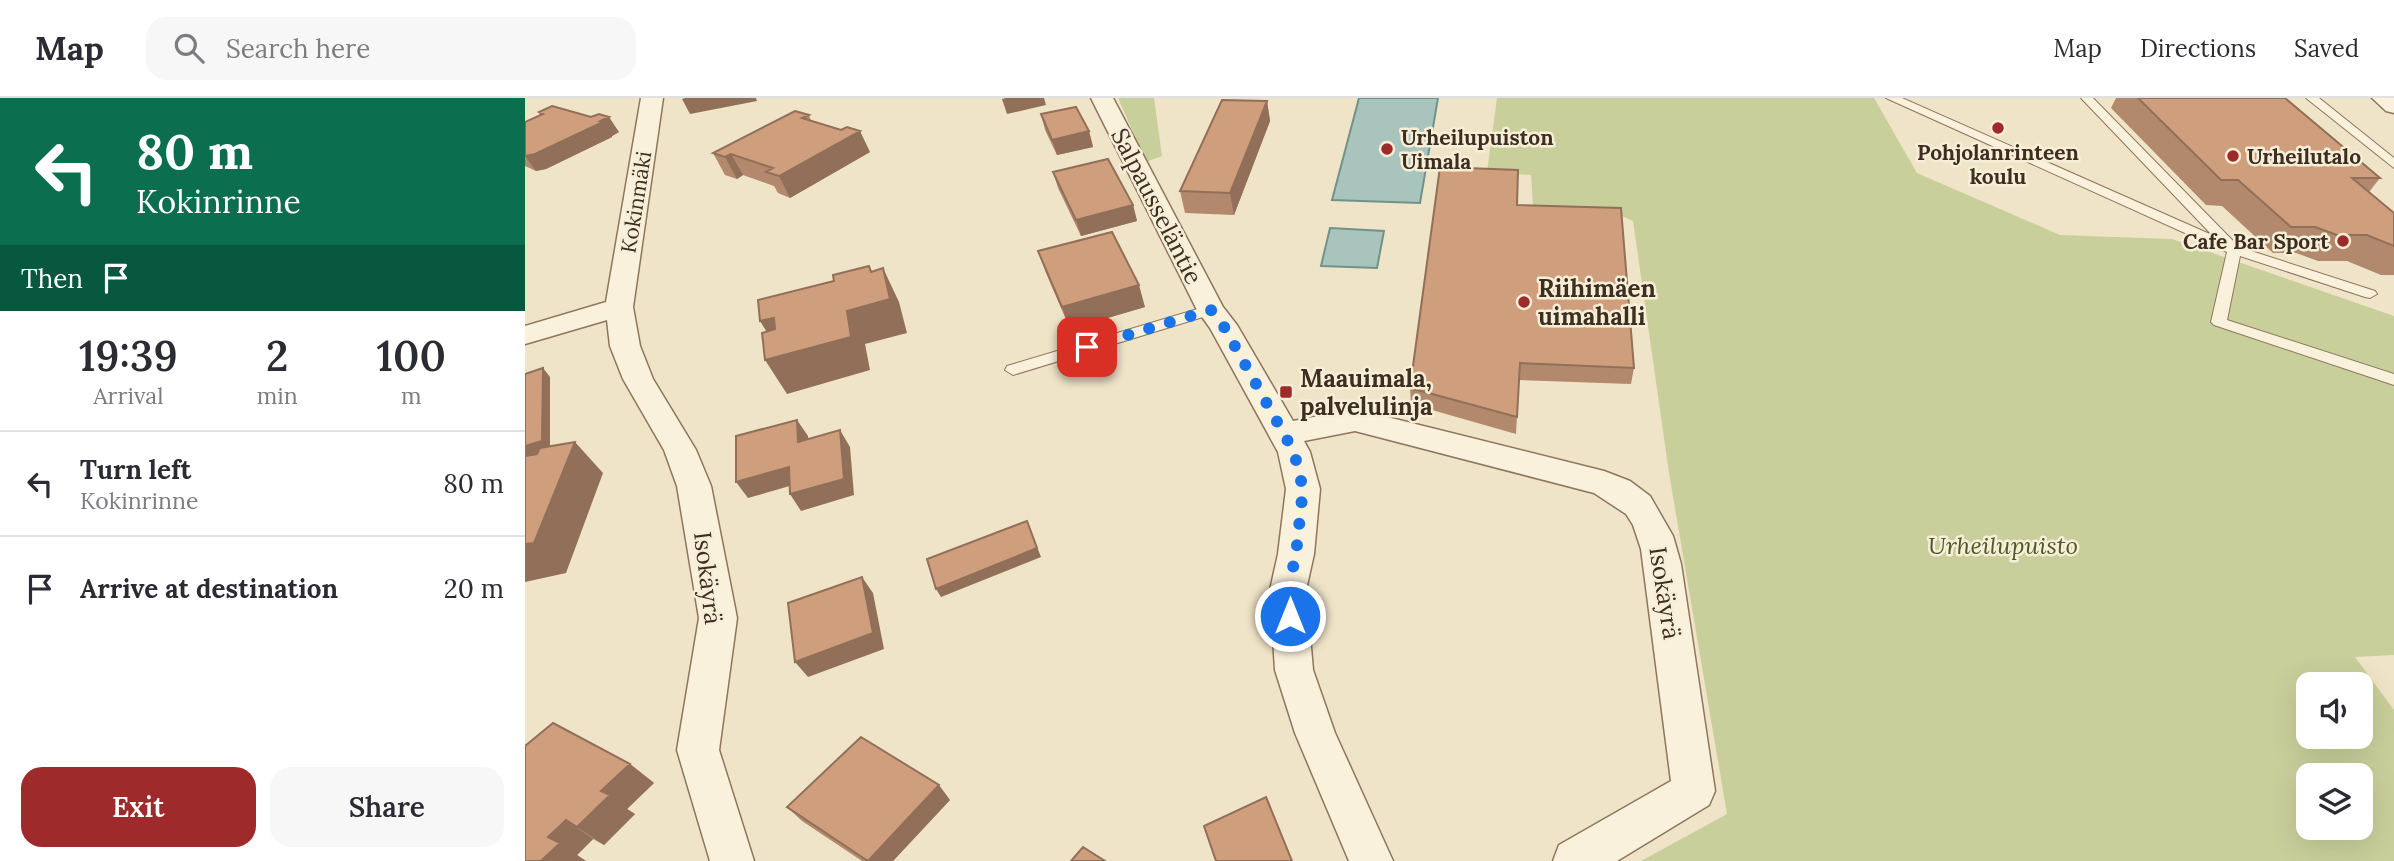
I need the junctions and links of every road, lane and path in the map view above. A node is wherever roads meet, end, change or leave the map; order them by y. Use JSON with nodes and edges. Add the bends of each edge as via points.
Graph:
{"nodes":[{"id":1,"x":652,"y":98,"type":"edge"},
{"id":2,"x":1102,"y":98,"type":"edge"},
{"id":3,"x":1892,"y":98,"type":"edge"},
{"id":4,"x":2087,"y":98,"type":"edge"},
{"id":5,"x":2312,"y":98,"type":"edge"},
{"id":6,"x":2383,"y":98,"type":"edge"},
{"id":7,"x":2394,"y":106,"type":"edge"},
{"id":8,"x":2394,"y":164,"type":"edge"},
{"id":9,"x":2234,"y":250,"type":"junction"},
{"id":10,"x":2370,"y":294,"type":"dead end"},
{"id":11,"x":619,"y":307,"type":"junction"},
{"id":12,"x":1211,"y":310,"type":"junction"},
{"id":13,"x":525,"y":335,"type":"edge"},
{"id":14,"x":1013,"y":370,"type":"dead end"},
{"id":15,"x":2394,"y":380,"type":"edge"},
{"id":16,"x":1285,"y":435,"type":"junction"},
{"id":17,"x":732,"y":861,"type":"edge"},
{"id":18,"x":1371,"y":861,"type":"edge"},
{"id":19,"x":1575,"y":861,"type":"edge"}],
"edges":[{"from":1,"to":11,"type":"street","name":"Kokinmäki"},
{"from":2,"to":12,"type":"street","name":"Salpausseläntie"},
{"from":3,"to":9,"type":"lane"},
{"from":4,"to":9,"type":"lane"},
{"from":5,"to":8,"type":"lane"},
{"from":6,"to":7,"type":"street"},
{"from":9,"to":10,"type":"lane"},
{"from":9,"to":15,"type":"lane","via":[[2218,322]]},
{"from":11,"to":13,"type":"street"},
{"from":11,"to":17,"type":"street","name":"Isokäyrä","via":[[625,346],[638,379],[680,450],[694,486],[718,618],[698,750]]},
{"from":12,"to":14,"type":"lane"},
{"from":12,"to":16,"type":"street","name":"Salpausseläntie"},
{"from":16,"to":18,"type":"street","name":"Salpausseläntie","via":[[1303,489],[1288,590],[1294,670],[1315,733]]},
{"from":16,"to":19,"type":"street","name":"Isokäyrä","via":[[1355,420],[1591,480],[1625,493],[1639,504],[1655,531],[1663,564],[1694,792]]}]}
